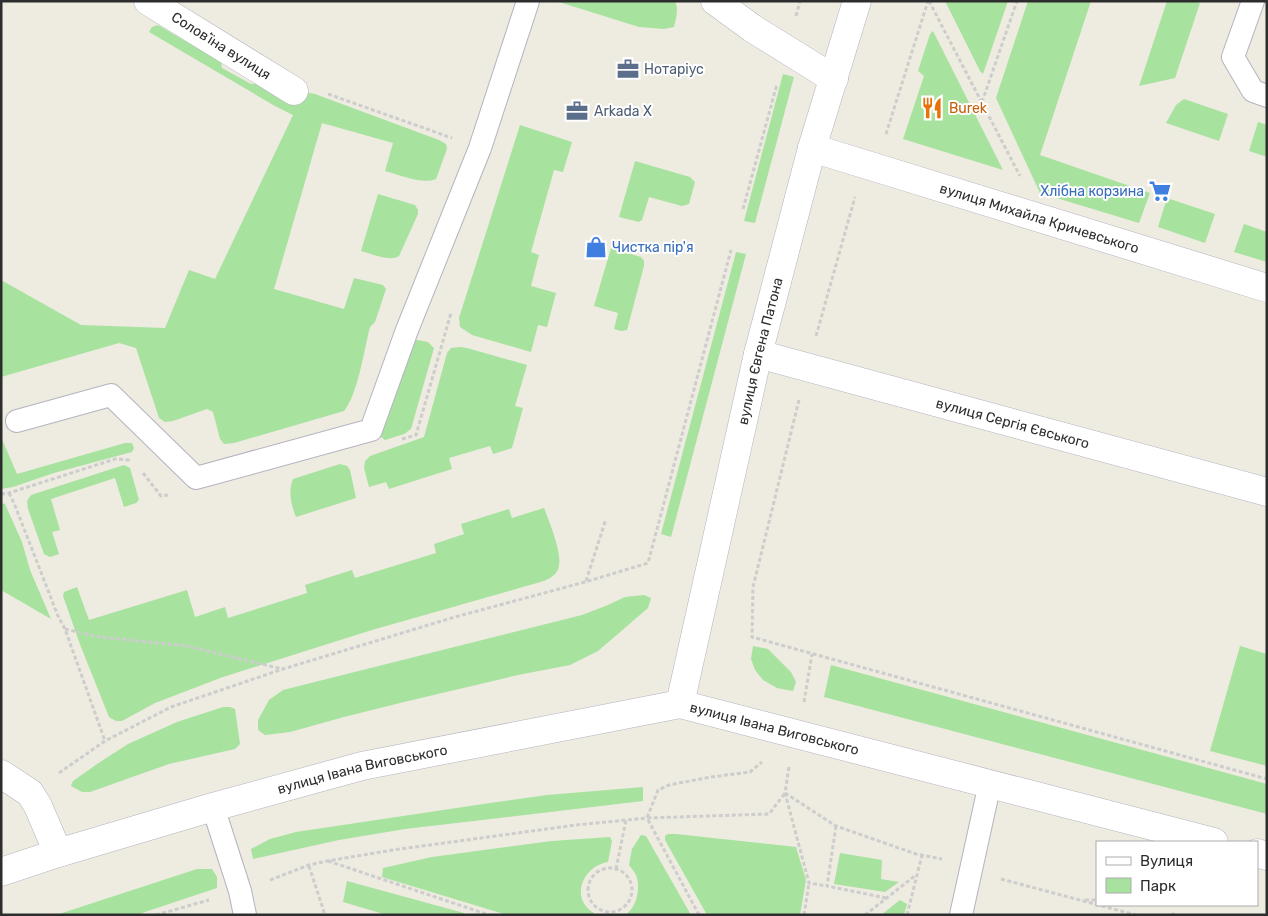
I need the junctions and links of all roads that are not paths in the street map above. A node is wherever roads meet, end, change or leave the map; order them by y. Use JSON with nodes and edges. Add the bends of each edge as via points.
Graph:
{"nodes":[{"id":1,"x":148,"y":1,"type":"edge"},
{"id":2,"x":528,"y":1,"type":"edge"},
{"id":3,"x":715,"y":1,"type":"edge"},
{"id":4,"x":857,"y":1,"type":"edge"},
{"id":5,"x":1253,"y":1,"type":"edge"},
{"id":6,"x":834,"y":79,"type":"junction"},
{"id":7,"x":294,"y":91,"type":"road end"},
{"id":8,"x":1267,"y":96,"type":"edge"},
{"id":9,"x":812,"y":148,"type":"junction"},
{"id":10,"x":1267,"y":288,"type":"edge"},
{"id":11,"x":758,"y":354,"type":"junction"},
{"id":12,"x":17,"y":421,"type":"dead end"},
{"id":13,"x":1267,"y":492,"type":"edge"},
{"id":14,"x":680,"y":704,"type":"junction"},
{"id":15,"x":1,"y":774,"type":"edge"},
{"id":16,"x":990,"y":783,"type":"junction"},
{"id":17,"x":212,"y":806,"type":"junction"},
{"id":18,"x":1210,"y":841,"type":"edge"},
{"id":19,"x":58,"y":853,"type":"junction"},
{"id":20,"x":1,"y":872,"type":"edge"},
{"id":21,"x":245,"y":915,"type":"edge"},
{"id":22,"x":961,"y":915,"type":"edge"}],
"edges":[{"from":1,"to":7,"type":"main road","name":"Соловʼїна вулиця"},
{"from":2,"to":12,"type":"lane","via":[[480,148],[371,430],[196,478],[111,395]]},
{"from":3,"to":6,"type":"main road"},
{"from":4,"to":6,"type":"main road","name":"вулиця Євгена Патона"},
{"from":5,"to":8,"type":"lane","via":[[1233,57],[1253,91]]},
{"from":6,"to":9,"type":"main road","name":"вулиця Євгена Патона"},
{"from":9,"to":10,"type":"main road","name":"вулиця Михайла Кричевського"},
{"from":9,"to":11,"type":"main road","name":"вулиця Євгена Патона"},
{"from":11,"to":13,"type":"main road","name":"вулиця Сергія Євського"},
{"from":11,"to":14,"type":"main road","name":"вулиця Євгена Патона"},
{"from":14,"to":16,"type":"main road","name":"вулиця Івана Виговського"},
{"from":14,"to":17,"type":"main road","name":"вулиця Івана Виговського","via":[[362,766]]},
{"from":15,"to":19,"type":"main road","via":[[30,793]]},
{"from":16,"to":18,"type":"main road","name":"вулиця Івана Виговського"},
{"from":16,"to":22,"type":"lane"},
{"from":17,"to":19,"type":"main road","name":"вулиця Івана Виговського"},
{"from":17,"to":21,"type":"lane"},
{"from":19,"to":20,"type":"main road","name":"вулиця Івана Виговського"}]}
